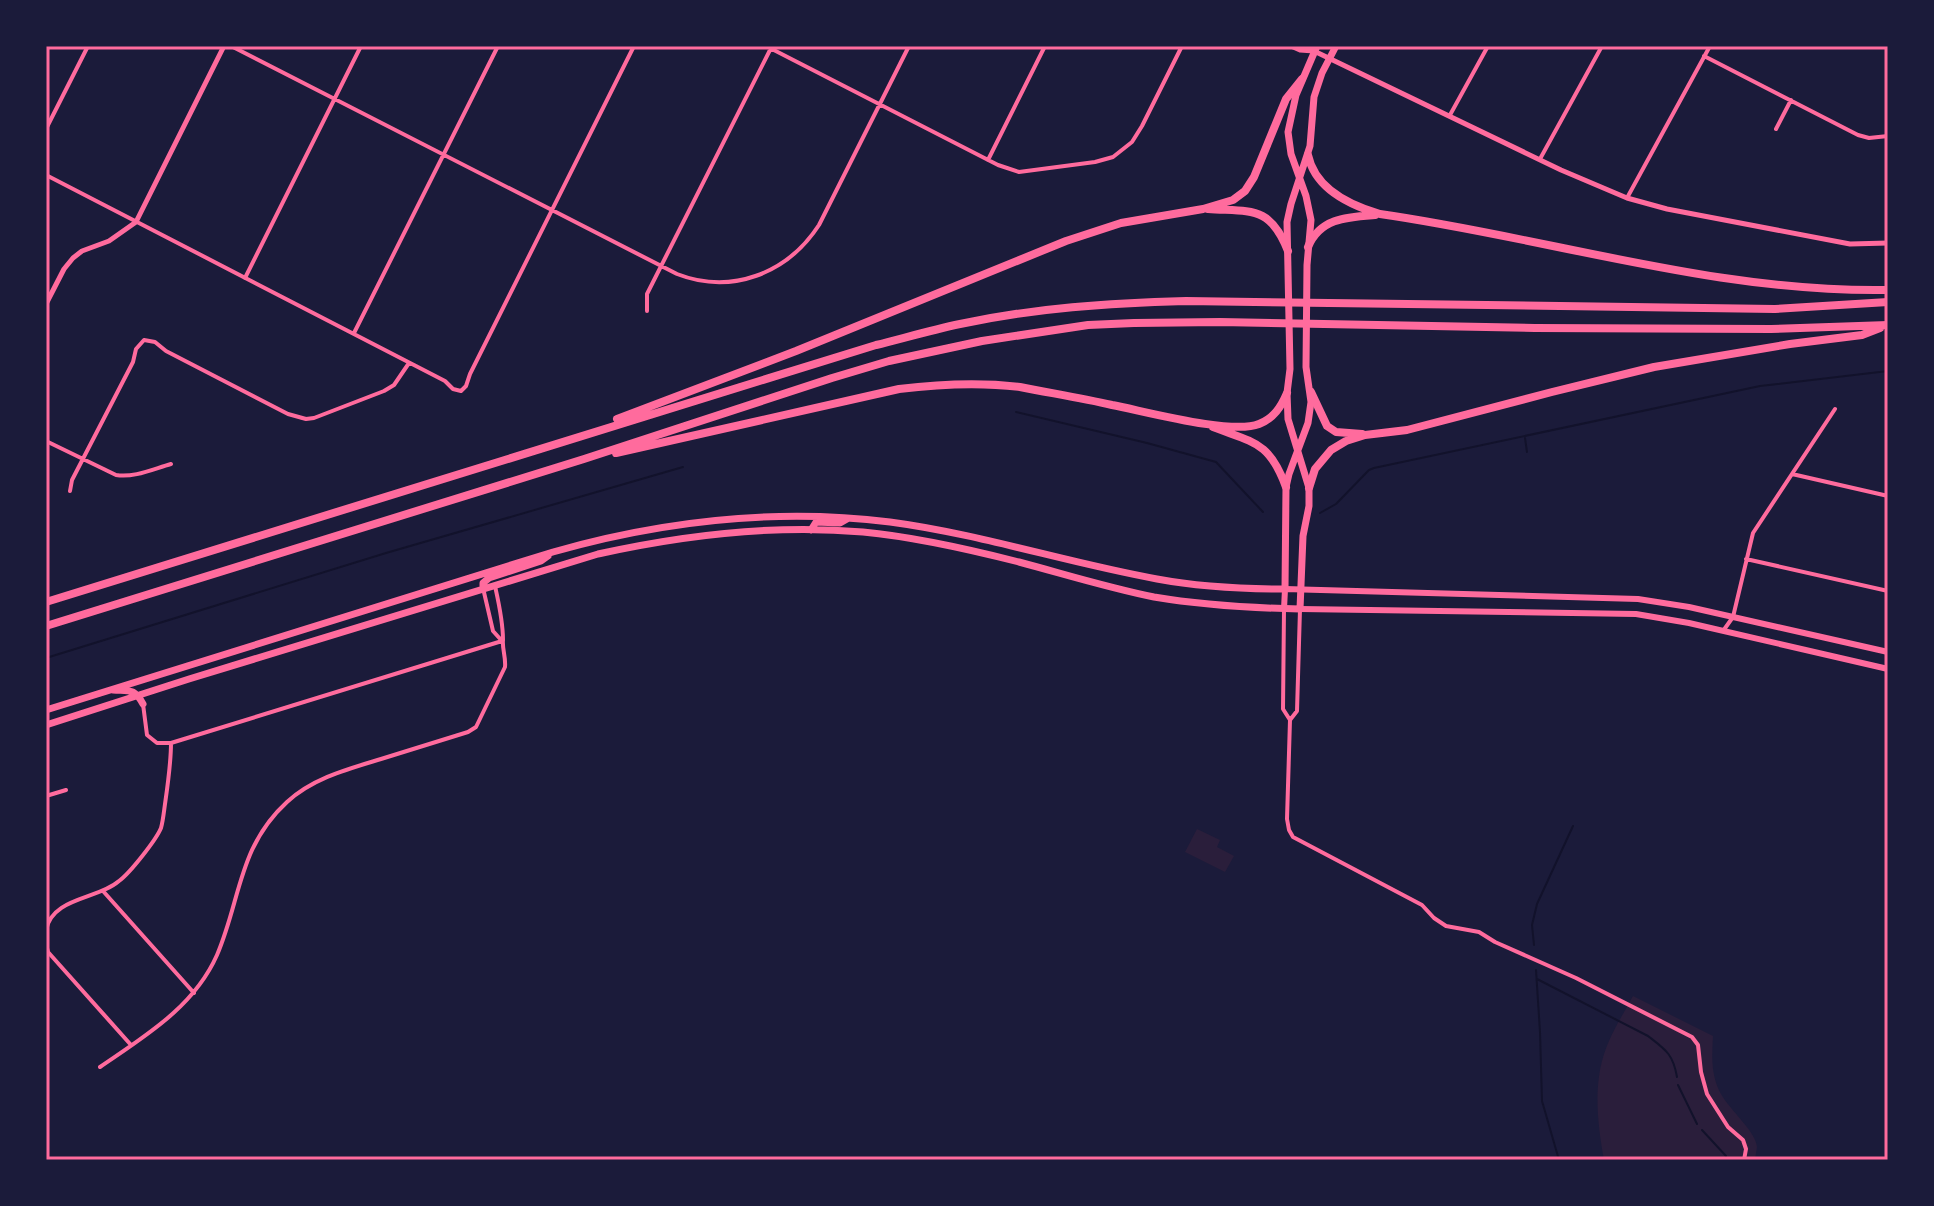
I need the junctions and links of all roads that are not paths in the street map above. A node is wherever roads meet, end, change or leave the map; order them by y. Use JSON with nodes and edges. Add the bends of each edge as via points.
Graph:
{"nodes":[{"id":1,"x":88,"y":46,"type":"edge"},
{"id":2,"x":224,"y":46,"type":"edge"},
{"id":3,"x":231,"y":46,"type":"edge"},
{"id":4,"x":361,"y":46,"type":"edge"},
{"id":5,"x":498,"y":46,"type":"edge"},
{"id":6,"x":634,"y":46,"type":"edge"},
{"id":7,"x":909,"y":46,"type":"edge"},
{"id":8,"x":1045,"y":46,"type":"edge"},
{"id":9,"x":1182,"y":46,"type":"edge"},
{"id":10,"x":1291,"y":46,"type":"edge"},
{"id":11,"x":1336,"y":46,"type":"edge"},
{"id":12,"x":1488,"y":46,"type":"edge"},
{"id":13,"x":1602,"y":46,"type":"edge"},
{"id":14,"x":1710,"y":46,"type":"edge"},
{"id":15,"x":770,"y":47,"type":"edge"},
{"id":16,"x":1314,"y":48,"type":"edge"},
{"id":17,"x":1704,"y":56,"type":"junction"},
{"id":18,"x":1330,"y":58,"type":"junction"},
{"id":19,"x":1302,"y":79,"type":"junction"},
{"id":20,"x":335,"y":99,"type":"junction"},
{"id":21,"x":1791,"y":100,"type":"junction"},
{"id":22,"x":879,"y":104,"type":"junction"},
{"id":23,"x":1450,"y":115,"type":"junction"},
{"id":24,"x":46,"y":129,"type":"edge"},
{"id":25,"x":1776,"y":129,"type":"dead end"},
{"id":26,"x":1887,"y":137,"type":"edge"},
{"id":27,"x":444,"y":155,"type":"junction"},
{"id":28,"x":1308,"y":155,"type":"junction"},
{"id":29,"x":1540,"y":159,"type":"junction"},
{"id":30,"x":988,"y":160,"type":"junction"},
{"id":31,"x":46,"y":175,"type":"edge"},
{"id":32,"x":1300,"y":178,"type":"junction"},
{"id":33,"x":1627,"y":198,"type":"junction"},
{"id":34,"x":1203,"y":209,"type":"junction"},
{"id":35,"x":552,"y":211,"type":"junction"},
{"id":36,"x":1380,"y":214,"type":"junction"},
{"id":37,"x":136,"y":222,"type":"junction"},
{"id":38,"x":1888,"y":243,"type":"edge"},
{"id":39,"x":1308,"y":247,"type":"junction"},
{"id":40,"x":1288,"y":251,"type":"junction"},
{"id":41,"x":661,"y":266,"type":"junction"},
{"id":42,"x":245,"y":278,"type":"junction"},
{"id":43,"x":1888,"y":290,"type":"edge"},
{"id":44,"x":1888,"y":302,"type":"edge"},
{"id":45,"x":46,"y":304,"type":"edge"},
{"id":46,"x":647,"y":311,"type":"dead end"},
{"id":47,"x":1888,"y":325,"type":"edge"},
{"id":48,"x":354,"y":334,"type":"junction"},
{"id":49,"x":409,"y":363,"type":"junction"},
{"id":50,"x":1311,"y":392,"type":"junction"},
{"id":51,"x":1287,"y":393,"type":"junction"},
{"id":52,"x":1835,"y":409,"type":"dead end"},
{"id":53,"x":1205,"y":424,"type":"junction"},
{"id":54,"x":1365,"y":435,"type":"junction"},
{"id":55,"x":46,"y":441,"type":"edge"},
{"id":56,"x":545,"y":447,"type":"junction"},
{"id":57,"x":1298,"y":450,"type":"junction"},
{"id":58,"x":584,"y":459,"type":"junction"},
{"id":59,"x":82,"y":460,"type":"junction"},
{"id":60,"x":171,"y":464,"type":"dead end"},
{"id":61,"x":1792,"y":474,"type":"junction"},
{"id":62,"x":1286,"y":487,"type":"junction"},
{"id":63,"x":1309,"y":488,"type":"junction"},
{"id":64,"x":70,"y":491,"type":"dead end"},
{"id":65,"x":1888,"y":496,"type":"edge"},
{"id":66,"x":849,"y":518,"type":"junction"},
{"id":67,"x":688,"y":523,"type":"junction"},
{"id":68,"x":678,"y":524,"type":"junction"},
{"id":69,"x":811,"y":530,"type":"junction"},
{"id":70,"x":949,"y":533,"type":"junction"},
{"id":71,"x":689,"y":537,"type":"junction"},
{"id":72,"x":679,"y":538,"type":"junction"},
{"id":73,"x":946,"y":545,"type":"junction"},
{"id":74,"x":553,"y":552,"type":"junction"},
{"id":75,"x":1746,"y":559,"type":"junction"},
{"id":76,"x":1073,"y":560,"type":"junction"},
{"id":77,"x":1070,"y":576,"type":"junction"},
{"id":78,"x":494,"y":584,"type":"junction"},
{"id":79,"x":483,"y":588,"type":"junction"},
{"id":80,"x":1285,"y":589,"type":"junction"},
{"id":81,"x":1302,"y":590,"type":"junction"},
{"id":82,"x":1888,"y":591,"type":"edge"},
{"id":83,"x":1524,"y":595,"type":"junction"},
{"id":84,"x":46,"y":602,"type":"edge"},
{"id":85,"x":1284,"y":609,"type":"junction"},
{"id":86,"x":1300,"y":609,"type":"junction"},
{"id":87,"x":1525,"y":611,"type":"junction"},
{"id":88,"x":1733,"y":617,"type":"junction"},
{"id":89,"x":46,"y":626,"type":"edge"},
{"id":90,"x":1723,"y":631,"type":"junction"},
{"id":91,"x":502,"y":641,"type":"junction"},
{"id":92,"x":1888,"y":652,"type":"edge"},
{"id":93,"x":1888,"y":669,"type":"edge"},
{"id":94,"x":107,"y":689,"type":"junction"},
{"id":95,"x":152,"y":690,"type":"junction"},
{"id":96,"x":138,"y":695,"type":"junction"},
{"id":97,"x":143,"y":704,"type":"junction"},
{"id":98,"x":46,"y":710,"type":"edge"},
{"id":99,"x":1290,"y":720,"type":"junction"},
{"id":100,"x":46,"y":725,"type":"edge"},
{"id":101,"x":171,"y":743,"type":"junction"},
{"id":102,"x":66,"y":790,"type":"dead end"},
{"id":103,"x":46,"y":796,"type":"edge"},
{"id":104,"x":103,"y":891,"type":"junction"},
{"id":105,"x":46,"y":930,"type":"edge"},
{"id":106,"x":46,"y":944,"type":"edge"},
{"id":107,"x":194,"y":993,"type":"junction"},
{"id":108,"x":131,"y":1045,"type":"junction"},
{"id":109,"x":100,"y":1067,"type":"dead end"},
{"id":110,"x":1744,"y":1160,"type":"edge"}],
"edges":[{"from":1,"to":24,"type":"street"},
{"from":2,"to":37,"type":"street"},
{"from":3,"to":20,"type":"street"},
{"from":4,"to":20,"type":"street"},
{"from":5,"to":27,"type":"street"},
{"from":6,"to":35,"type":"street"},
{"from":7,"to":22,"type":"street"},
{"from":8,"to":30,"type":"street"},
{"from":9,"to":30,"type":"street","via":[[1138,135],[1113,157],[1033,171],[1013,171]]},
{"from":10,"to":16,"type":"street"},
{"from":11,"to":18,"type":"main road"},
{"from":12,"to":23,"type":"street"},
{"from":13,"to":29,"type":"street"},
{"from":14,"to":17,"type":"street"},
{"from":15,"to":22,"type":"street"},
{"from":15,"to":41,"type":"street"},
{"from":16,"to":18,"type":"street"},
{"from":16,"to":19,"type":"main road"},
{"from":17,"to":21,"type":"street"},
{"from":17,"to":33,"type":"street"},
{"from":18,"to":23,"type":"street"},
{"from":18,"to":28,"type":"main road","via":[[1314,97]]},
{"from":19,"to":32,"type":"main road","via":[[1288,132]]},
{"from":19,"to":34,"type":"highway","via":[[1286,99],[1250,184],[1233,200]]},
{"from":20,"to":27,"type":"street"},
{"from":20,"to":42,"type":"street"},
{"from":21,"to":25,"type":"street"},
{"from":21,"to":26,"type":"street","via":[[1858,135]]},
{"from":22,"to":30,"type":"street"},
{"from":22,"to":41,"type":"street","via":[[819,225],[789,259],[730,282],[704,282]]},
{"from":23,"to":29,"type":"street"},
{"from":27,"to":35,"type":"street"},
{"from":27,"to":48,"type":"street"},
{"from":28,"to":32,"type":"main road"},
{"from":28,"to":36,"type":"highway","via":[[1328,188]]},
{"from":29,"to":33,"type":"street"},
{"from":31,"to":37,"type":"street"},
{"from":32,"to":39,"type":"main road","via":[[1311,220]]},
{"from":32,"to":40,"type":"main road","via":[[1288,212]]},
{"from":33,"to":38,"type":"street","via":[[1850,244]]},
{"from":34,"to":40,"type":"highway","via":[[1261,215],[1278,229]]},
{"from":34,"to":56,"type":"highway","via":[[1121,223],[1066,241]]},
{"from":35,"to":41,"type":"street"},
{"from":35,"to":49,"type":"street","via":[[466,386],[453,389]]},
{"from":36,"to":39,"type":"highway","via":[[1322,227]]},
{"from":36,"to":43,"type":"highway","via":[[1749,283]]},
{"from":37,"to":42,"type":"street"},
{"from":37,"to":45,"type":"street","via":[[73,258]]},
{"from":39,"to":50,"type":"main road","via":[[1306,367]]},
{"from":40,"to":51,"type":"main road"},
{"from":41,"to":46,"type":"street","via":[[647,294]]},
{"from":42,"to":48,"type":"street"},
{"from":44,"to":56,"type":"highway","via":[[1775,309],[1186,301],[1076,307],[962,323],[876,345]]},
{"from":47,"to":54,"type":"highway","via":[[1862,335],[1654,367],[1407,430]]},
{"from":47,"to":58,"type":"highway","via":[[1088,325],[889,361]]},
{"from":48,"to":49,"type":"street"},
{"from":49,"to":59,"type":"street","via":[[384,391],[306,419],[144,340]]},
{"from":50,"to":54,"type":"highway","via":[[1327,426]]},
{"from":50,"to":57,"type":"main road"},
{"from":51,"to":53,"type":"highway","via":[[1278,411],[1258,425]]},
{"from":51,"to":57,"type":"main road"},
{"from":52,"to":61,"type":"street"},
{"from":53,"to":58,"type":"highway","via":[[1020,387],[937,385]]},
{"from":53,"to":62,"type":"highway","via":[[1265,450]]},
{"from":54,"to":63,"type":"highway","via":[[1331,450],[1315,469]]},
{"from":55,"to":59,"type":"street"},
{"from":56,"to":84,"type":"highway"},
{"from":57,"to":62,"type":"main road"},
{"from":57,"to":63,"type":"main road"},
{"from":58,"to":89,"type":"highway"},
{"from":59,"to":60,"type":"street","via":[[125,477]]},
{"from":59,"to":64,"type":"street"},
{"from":61,"to":65,"type":"street"},
{"from":61,"to":75,"type":"street","via":[[1753,533]]},
{"from":62,"to":80,"type":"main road"},
{"from":63,"to":81,"type":"main road"},
{"from":66,"to":67,"type":"main road","via":[[781,516]]},
{"from":66,"to":69,"type":"main road","via":[[816,522]]},
{"from":66,"to":70,"type":"main road"},
{"from":67,"to":68,"type":"main road"},
{"from":67,"to":71,"type":"main road"},
{"from":68,"to":72,"type":"main road"},
{"from":68,"to":74,"type":"main road"},
{"from":69,"to":71,"type":"main road"},
{"from":69,"to":73,"type":"main road"},
{"from":70,"to":73,"type":"main road"},
{"from":70,"to":76,"type":"main road"},
{"from":71,"to":72,"type":"main road"},
{"from":72,"to":78,"type":"main road","via":[[598,554]]},
{"from":73,"to":77,"type":"main road"},
{"from":74,"to":79,"type":"main road","via":[[489,578]]},
{"from":74,"to":94,"type":"main road"},
{"from":75,"to":82,"type":"street"},
{"from":75,"to":88,"type":"street"},
{"from":76,"to":77,"type":"main road"},
{"from":76,"to":80,"type":"main road","via":[[1181,583]]},
{"from":77,"to":85,"type":"main road","via":[[1155,597]]},
{"from":78,"to":79,"type":"main road"},
{"from":78,"to":91,"type":"street","via":[[505,631]]},
{"from":79,"to":91,"type":"street","via":[[493,631]]},
{"from":79,"to":95,"type":"main road"},
{"from":80,"to":81,"type":"main road"},
{"from":80,"to":85,"type":"main road"},
{"from":81,"to":83,"type":"main road"},
{"from":81,"to":86,"type":"main road"},
{"from":83,"to":87,"type":"main road"},
{"from":83,"to":88,"type":"main road","via":[[1638,599]]},
{"from":85,"to":86,"type":"main road"},
{"from":85,"to":99,"type":"street","via":[[1283,709]]},
{"from":86,"to":87,"type":"main road"},
{"from":86,"to":99,"type":"street","via":[[1297,711]]},
{"from":87,"to":90,"type":"main road","via":[[1636,614]]},
{"from":88,"to":90,"type":"street"},
{"from":88,"to":92,"type":"main road"},
{"from":90,"to":93,"type":"main road"},
{"from":91,"to":101,"type":"street"},
{"from":91,"to":107,"type":"street","via":[[505,667],[476,727],[331,775],[287,802],[267,824],[242,872],[216,956]]},
{"from":94,"to":96,"type":"main road"},
{"from":94,"to":98,"type":"main road"},
{"from":95,"to":96,"type":"main road"},
{"from":95,"to":97,"type":"main road"},
{"from":96,"to":97,"type":"main road"},
{"from":96,"to":100,"type":"main road"},
{"from":97,"to":101,"type":"street","via":[[147,735],[157,743]]},
{"from":99,"to":110,"type":"street","via":[[1287,819],[1293,837],[1422,905],[1446,926],[1479,932],[1692,1037],[1707,1094],[1743,1140]]},
{"from":101,"to":104,"type":"street","via":[[161,829],[121,880]]},
{"from":102,"to":103,"type":"street"},
{"from":104,"to":105,"type":"street","via":[[63,906]]},
{"from":104,"to":107,"type":"street"},
{"from":106,"to":108,"type":"street"},
{"from":107,"to":108,"type":"street"},
{"from":108,"to":109,"type":"street"}]}
